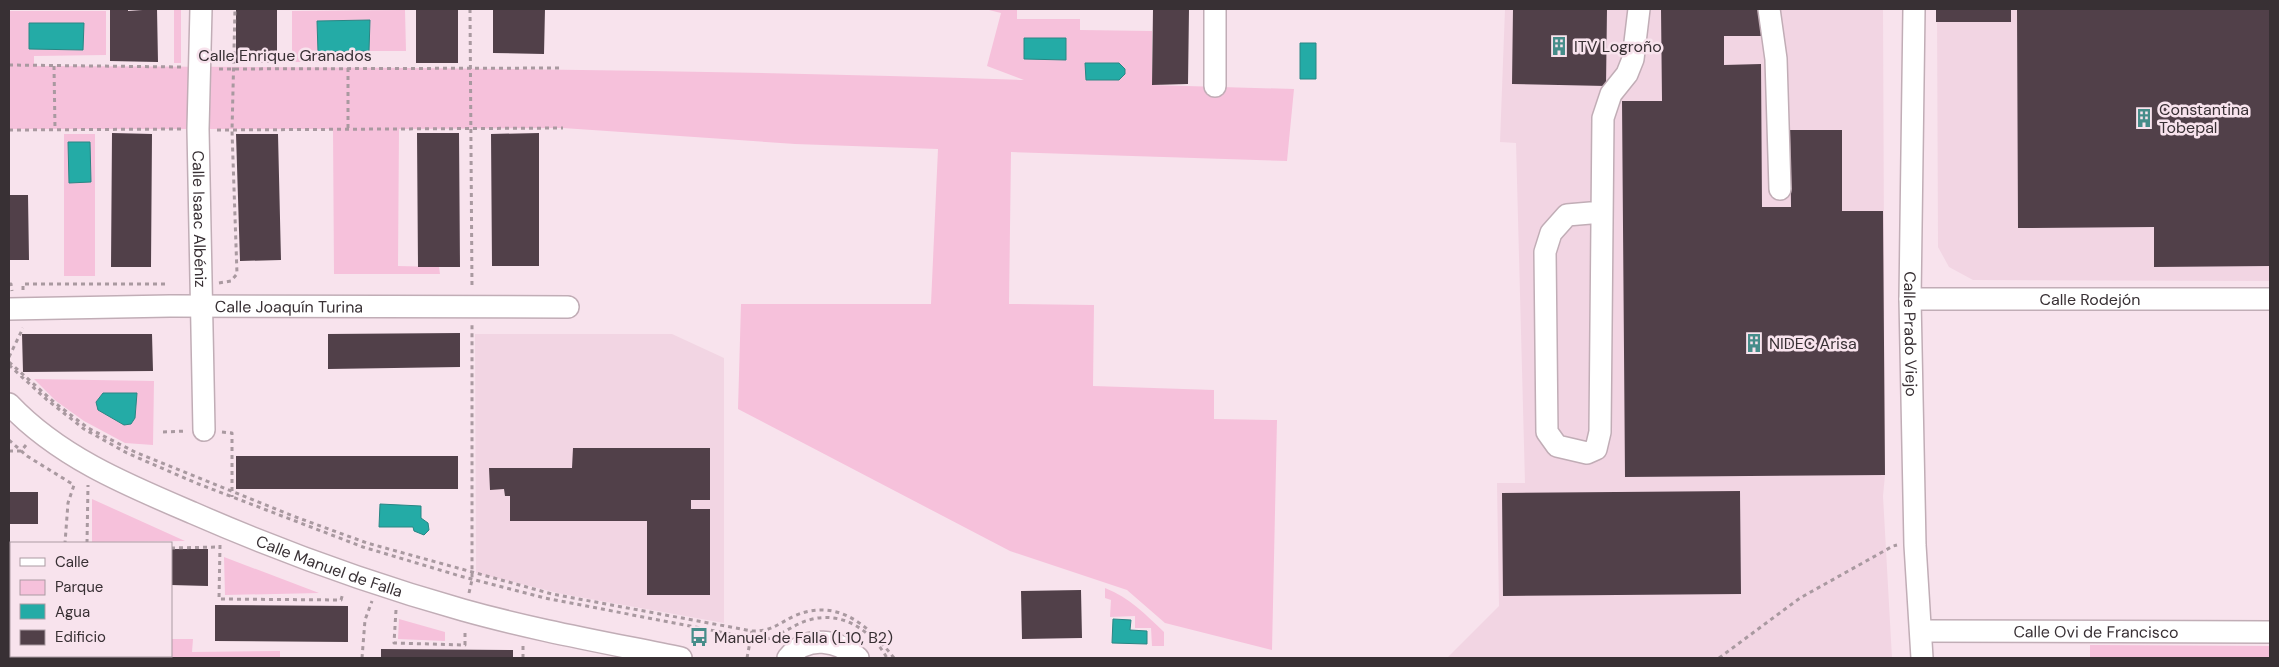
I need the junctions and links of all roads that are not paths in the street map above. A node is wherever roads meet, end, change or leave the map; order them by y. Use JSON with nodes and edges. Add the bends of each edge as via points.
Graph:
{"nodes":[{"id":1,"x":201,"y":9,"type":"edge"},
{"id":2,"x":1216,"y":9,"type":"edge"},
{"id":3,"x":1639,"y":9,"type":"edge"},
{"id":4,"x":1769,"y":9,"type":"edge"},
{"id":5,"x":1914,"y":9,"type":"edge"},
{"id":6,"x":1215,"y":86,"type":"dead end"},
{"id":7,"x":1780,"y":190,"type":"dead end"},
{"id":8,"x":1602,"y":212,"type":"junction"},
{"id":9,"x":1910,"y":299,"type":"junction"},
{"id":10,"x":2270,"y":299,"type":"edge"},
{"id":11,"x":202,"y":306,"type":"junction"},
{"id":12,"x":568,"y":306,"type":"dead end"},
{"id":13,"x":9,"y":309,"type":"edge"},
{"id":14,"x":9,"y":404,"type":"edge"},
{"id":15,"x":204,"y":430,"type":"dead end"},
{"id":16,"x":1921,"y":631,"type":"junction"},
{"id":17,"x":2270,"y":632,"type":"edge"},
{"id":18,"x":681,"y":658,"type":"edge"},
{"id":19,"x":788,"y":658,"type":"edge"},
{"id":20,"x":858,"y":658,"type":"edge"},
{"id":21,"x":1922,"y":658,"type":"edge"}],
"edges":[{"from":1,"to":11,"type":"street","name":"Calle Isaac Albéniz","via":[[198,129]]},
{"from":2,"to":6,"type":"street"},
{"from":3,"to":8,"type":"street","via":[[1633,59],[1627,74],[1611,94],[1603,118]]},
{"from":4,"to":7,"type":"street","via":[[1776,59]]},
{"from":5,"to":9,"type":"street","name":"Calle Prado Viejo"},
{"from":8,"to":8,"type":"street","via":[[1600,432],[1596,449],[1587,453],[1557,446],[1547,432],[1545,252],[1551,233],[1567,215]]},
{"from":9,"to":10,"type":"street","name":"Calle Rodejón"},
{"from":9,"to":16,"type":"street","name":"Calle Prado Viejo","via":[[1915,545]]},
{"from":11,"to":12,"type":"street","name":"Calle Joaquín Turina"},
{"from":11,"to":13,"type":"street","name":"Calle Joaquín Turina"},
{"from":11,"to":15,"type":"street","name":"Calle Isaac Albéniz"},
{"from":14,"to":18,"type":"street","name":"Calle Manuel de Falla","via":[[38,432],[88,465],[229,529],[349,574],[464,610]]},
{"from":16,"to":17,"type":"street","name":"Calle Ovi de Francisco"},
{"from":16,"to":21,"type":"street","name":"Calle Prado Viejo"},
{"from":19,"to":20,"type":"street","via":[[804,646],[819,642],[834,643]]}]}
